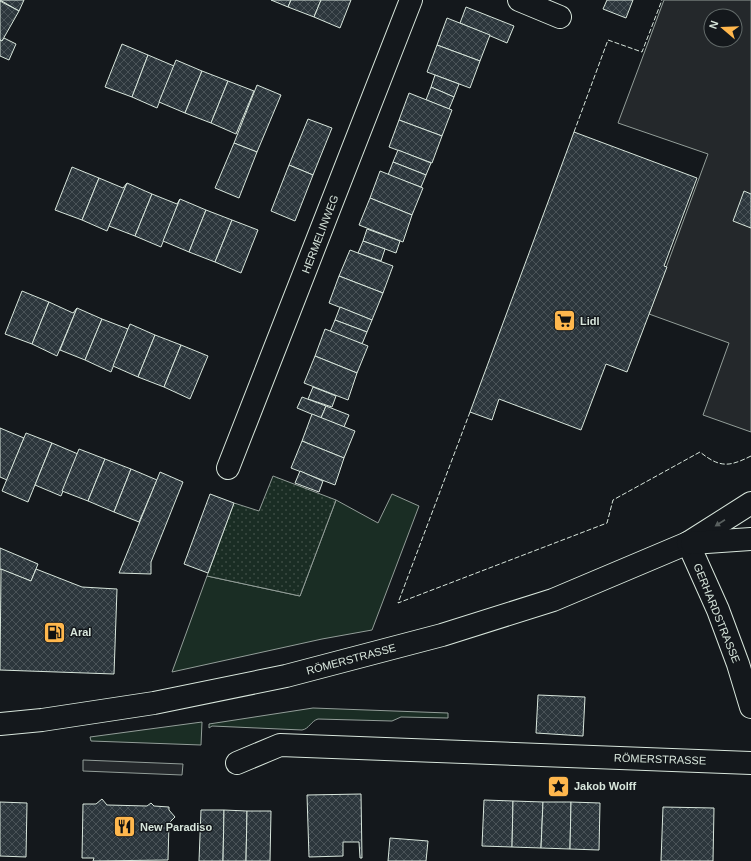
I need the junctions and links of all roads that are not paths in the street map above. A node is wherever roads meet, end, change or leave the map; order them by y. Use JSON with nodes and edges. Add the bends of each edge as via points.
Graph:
{"nodes":[{"id":1,"x":411,"y":0,"type":"edge"},
{"id":2,"x":519,"y":0,"type":"edge"},
{"id":3,"x":560,"y":17,"type":"dead end"},
{"id":4,"x":228,"y":468,"type":"dead end"},
{"id":5,"x":751,"y":503,"type":"edge"},
{"id":6,"x":751,"y":538,"type":"edge"},
{"id":7,"x":688,"y":544,"type":"junction"},
{"id":8,"x":751,"y":707,"type":"edge"},
{"id":9,"x":0,"y":724,"type":"edge"},
{"id":10,"x":237,"y":763,"type":"dead end"},
{"id":11,"x":751,"y":763,"type":"edge"}],
"edges":[{"from":1,"to":4,"type":"main road","name":"HERMELINWEG"},
{"from":2,"to":3,"type":"main road"},
{"from":5,"to":7,"type":"main road","one_way":true},
{"from":6,"to":7,"type":"main road"},
{"from":7,"to":8,"type":"main road","name":"GERHARDSTRASSE","via":[[718,610]]},
{"from":7,"to":9,"type":"main road","name":"RÖMERSTRASSE","via":[[553,600],[442,635],[286,676],[154,703]]},
{"from":10,"to":11,"type":"main road","name":"RÖMERSTRASSE","via":[[280,744]]}]}
